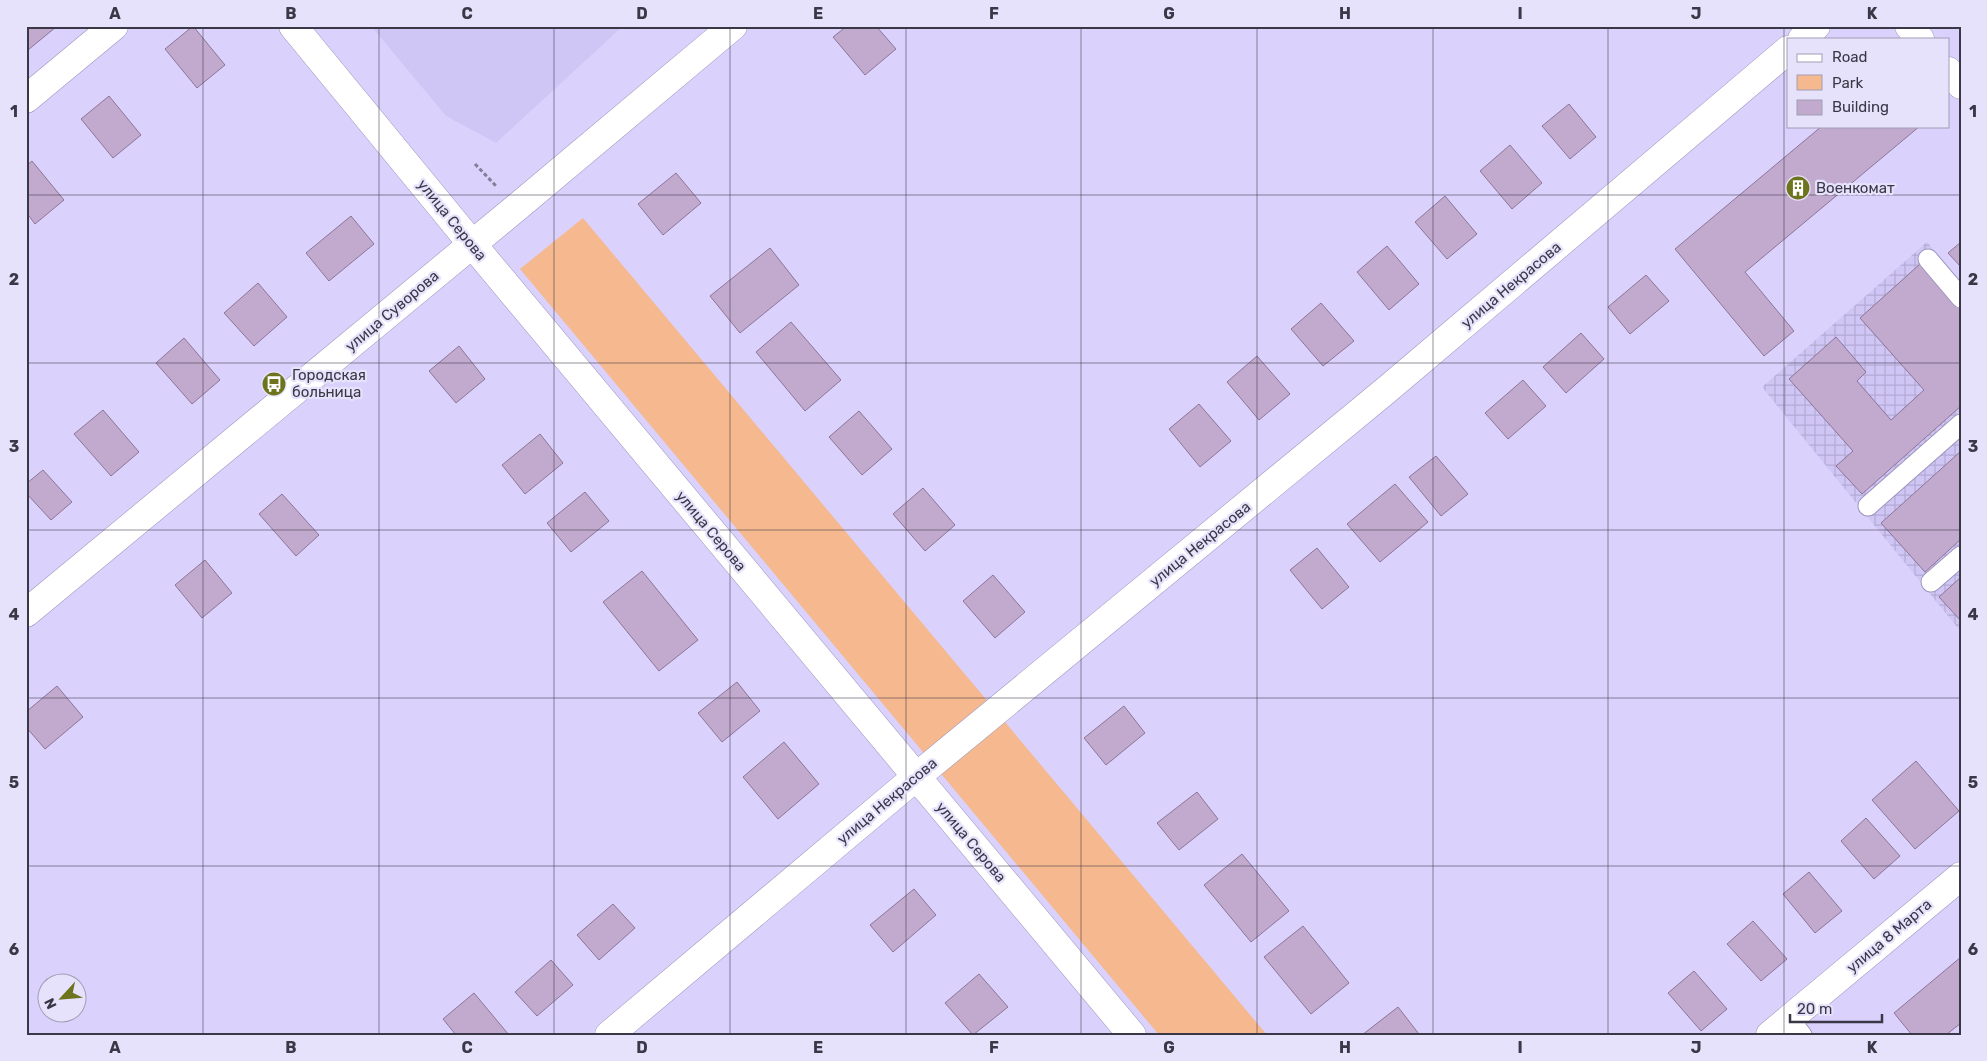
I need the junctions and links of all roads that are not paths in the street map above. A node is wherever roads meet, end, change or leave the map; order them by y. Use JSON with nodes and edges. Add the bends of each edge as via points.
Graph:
{"nodes":[{"id":1,"x":114,"y":26,"type":"edge"},
{"id":2,"x":293,"y":26,"type":"edge"},
{"id":3,"x":733,"y":26,"type":"edge"},
{"id":4,"x":1816,"y":26,"type":"edge"},
{"id":5,"x":1909,"y":26,"type":"edge"},
{"id":6,"x":1803,"y":38,"type":"edge"},
{"id":7,"x":1919,"y":38,"type":"edge"},
{"id":8,"x":1787,"y":51,"type":"edge"},
{"id":9,"x":1950,"y":73,"type":"edge"},
{"id":10,"x":1961,"y":85,"type":"edge"},
{"id":11,"x":26,"y":99,"type":"edge"},
{"id":12,"x":472,"y":244,"type":"junction"},
{"id":13,"x":1928,"y":259,"type":"dead end"},
{"id":14,"x":1961,"y":298,"type":"edge"},
{"id":15,"x":1961,"y":424,"type":"edge"},
{"id":16,"x":1868,"y":506,"type":"dead end"},
{"id":17,"x":1961,"y":556,"type":"edge"},
{"id":18,"x":1931,"y":582,"type":"dead end"},
{"id":19,"x":26,"y":613,"type":"edge"},
{"id":20,"x":916,"y":777,"type":"junction"},
{"id":21,"x":1961,"y":876,"type":"edge"},
{"id":22,"x":1787,"y":1030,"type":"edge"},
{"id":23,"x":609,"y":1035,"type":"edge"},
{"id":24,"x":1132,"y":1035,"type":"edge"}],
"edges":[{"from":1,"to":11,"type":"street"},
{"from":2,"to":12,"type":"street","name":"улица Серова"},
{"from":3,"to":12,"type":"street","name":"улица Суворова"},
{"from":4,"to":6,"type":"street"},
{"from":5,"to":7,"type":"street"},
{"from":8,"to":20,"type":"street","name":"улица Некрасова","via":[[1384,392]]},
{"from":9,"to":10,"type":"street"},
{"from":12,"to":19,"type":"street","name":"улица Суворова"},
{"from":12,"to":20,"type":"street","name":"улица Серова"},
{"from":13,"to":14,"type":"lane"},
{"from":15,"to":16,"type":"lane"},
{"from":17,"to":18,"type":"lane"},
{"from":20,"to":23,"type":"street","name":"улица Некрасова"},
{"from":20,"to":24,"type":"street","name":"улица Серова"},
{"from":21,"to":22,"type":"street","name":"улица 8 Марта"}]}
